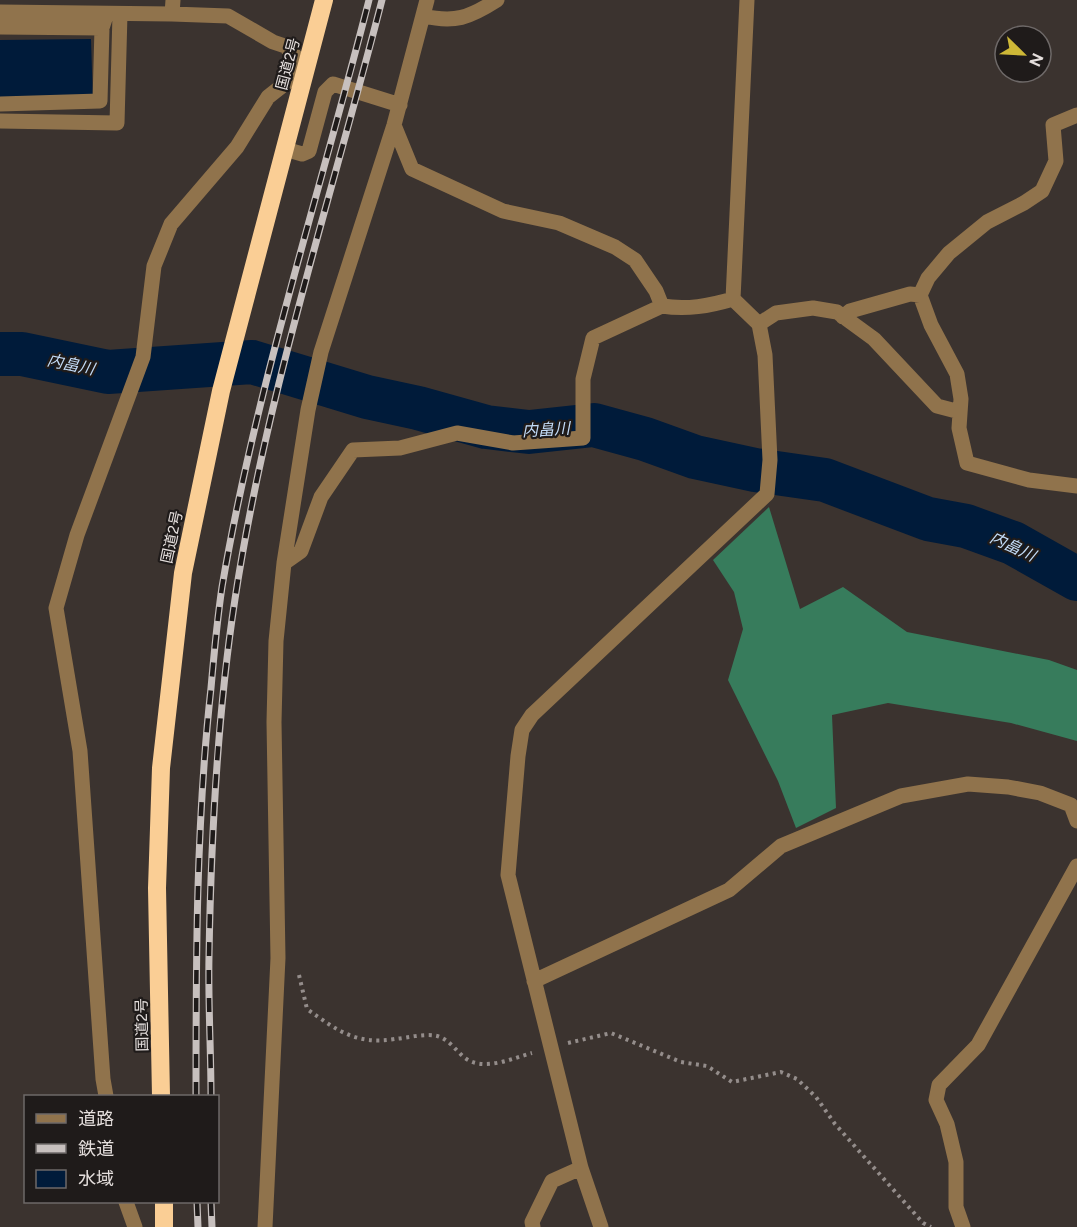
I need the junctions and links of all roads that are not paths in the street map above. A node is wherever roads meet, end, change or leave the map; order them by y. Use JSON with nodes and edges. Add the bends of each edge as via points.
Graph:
{"nodes":[{"id":1,"x":324,"y":0,"type":"edge"},
{"id":2,"x":427,"y":0,"type":"edge"},
{"id":3,"x":497,"y":0,"type":"edge"},
{"id":4,"x":747,"y":0,"type":"edge"},
{"id":5,"x":172,"y":7,"type":"edge"},
{"id":6,"x":0,"y":12,"type":"edge"},
{"id":7,"x":423,"y":16,"type":"junction"},
{"id":8,"x":110,"y":18,"type":"junction"},
{"id":9,"x":0,"y":27,"type":"edge"},
{"id":10,"x":306,"y":67,"type":"junction"},
{"id":11,"x":0,"y":104,"type":"edge"},
{"id":12,"x":400,"y":105,"type":"junction"},
{"id":13,"x":1077,"y":115,"type":"edge"},
{"id":14,"x":0,"y":122,"type":"edge"},
{"id":15,"x":394,"y":125,"type":"junction"},
{"id":16,"x":285,"y":149,"type":"junction"},
{"id":17,"x":920,"y":295,"type":"junction"},
{"id":18,"x":734,"y":298,"type":"junction"},
{"id":19,"x":662,"y":306,"type":"junction"},
{"id":20,"x":843,"y":316,"type":"junction"},
{"id":21,"x":759,"y":324,"type":"junction"},
{"id":22,"x":960,"y":412,"type":"junction"},
{"id":23,"x":1077,"y":486,"type":"edge"},
{"id":24,"x":284,"y":563,"type":"junction"},
{"id":25,"x":1077,"y":821,"type":"edge"},
{"id":26,"x":1077,"y":866,"type":"edge"},
{"id":27,"x":534,"y":981,"type":"junction"},
{"id":28,"x":106,"y":1095,"type":"edge"},
{"id":29,"x":162,"y":1095,"type":"edge"},
{"id":30,"x":581,"y":1168,"type":"junction"},
{"id":31,"x":126,"y":1203,"type":"edge"},
{"id":32,"x":164,"y":1203,"type":"edge"},
{"id":33,"x":135,"y":1227,"type":"edge"},
{"id":34,"x":164,"y":1227,"type":"edge"},
{"id":35,"x":265,"y":1227,"type":"edge"},
{"id":36,"x":533,"y":1227,"type":"edge"},
{"id":37,"x":601,"y":1227,"type":"edge"},
{"id":38,"x":963,"y":1227,"type":"edge"}],
"edges":[{"from":1,"to":10,"type":"highway","name":"国道2号"},
{"from":2,"to":7,"type":"street"},
{"from":3,"to":7,"type":"street","via":[[471,16],[446,21]]},
{"from":4,"to":18,"type":"street"},
{"from":5,"to":8,"type":"street"},
{"from":5,"to":10,"type":"street","via":[[228,16],[285,46]]},
{"from":6,"to":8,"type":"street"},
{"from":7,"to":12,"type":"street"},
{"from":8,"to":9,"type":"street"},
{"from":8,"to":11,"type":"street","via":[[100,101]]},
{"from":8,"to":14,"type":"street","via":[[117,123]]},
{"from":10,"to":16,"type":"highway","name":"国道2号"},
{"from":10,"to":28,"type":"street","via":[[268,97],[237,147],[171,224],[154,266],[143,357],[77,535],[56,608],[80,751]]},
{"from":12,"to":15,"type":"street"},
{"from":12,"to":16,"type":"street","via":[[333,84],[325,92],[309,151],[302,154]]},
{"from":13,"to":17,"type":"street","via":[[1053,125],[1056,161],[1042,191],[987,222],[949,253],[928,278]]},
{"from":15,"to":19,"type":"street","via":[[412,169],[503,211],[559,223],[615,247],[635,260]]},
{"from":15,"to":24,"type":"street","via":[[321,352]]},
{"from":16,"to":29,"type":"highway","name":"国道2号","via":[[221,391],[183,573],[161,768],[157,888]]},
{"from":17,"to":20,"type":"street","via":[[910,294]]},
{"from":17,"to":22,"type":"street","via":[[957,374]]},
{"from":18,"to":19,"type":"street","via":[[680,309]]},
{"from":18,"to":21,"type":"street"},
{"from":19,"to":24,"type":"street","via":[[593,338],[583,379],[583,438],[513,443],[457,433],[400,448],[353,450],[321,497],[301,550]]},
{"from":20,"to":21,"type":"street","via":[[813,308],[776,313]]},
{"from":20,"to":22,"type":"street","via":[[874,339],[937,406]]},
{"from":21,"to":27,"type":"street","via":[[765,355],[770,460],[766,494],[532,715],[522,730],[508,875]]},
{"from":22,"to":23,"type":"street","via":[[959,428],[967,463],[1029,480]]},
{"from":24,"to":35,"type":"street","via":[[276,641],[278,958]]},
{"from":25,"to":27,"type":"street","via":[[1071,805],[1040,793],[1008,787],[968,784],[901,796],[780,846],[729,890]]},
{"from":26,"to":38,"type":"street","via":[[978,1045],[939,1085],[936,1100],[956,1162],[956,1207]]},
{"from":27,"to":30,"type":"street"},
{"from":30,"to":36,"type":"street","via":[[552,1181]]},
{"from":30,"to":37,"type":"street"},
{"from":31,"to":33,"type":"street"},
{"from":32,"to":34,"type":"highway"}]}
